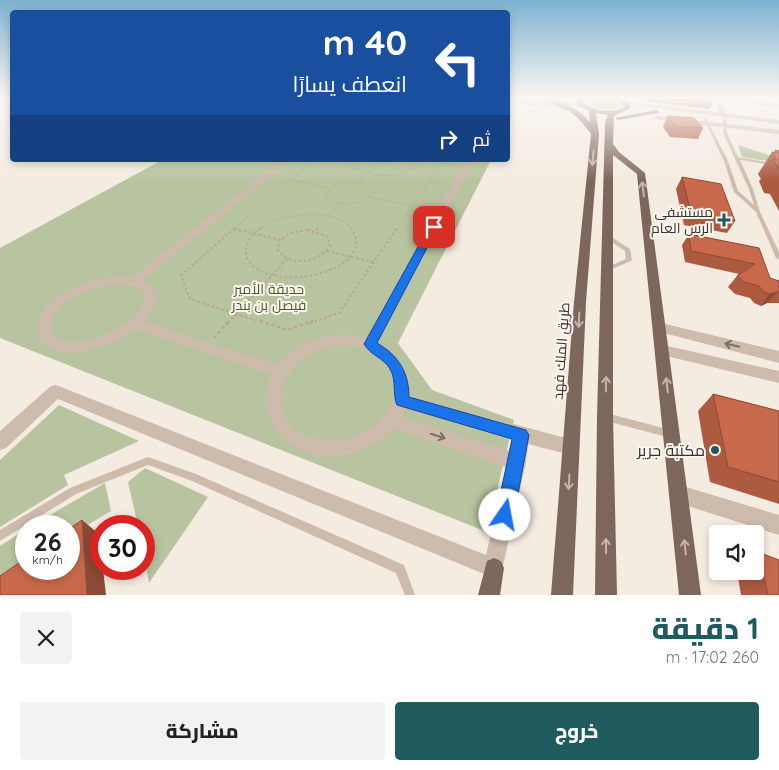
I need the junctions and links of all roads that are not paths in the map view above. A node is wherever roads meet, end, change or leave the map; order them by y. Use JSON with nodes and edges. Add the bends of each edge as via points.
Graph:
{"nodes":[{"id":1,"x":590,"y":126,"type":"edge"},
{"id":2,"x":593,"y":126,"type":"edge"},
{"id":3,"x":613,"y":126,"type":"edge"},
{"id":4,"x":708,"y":126,"type":"edge"},
{"id":5,"x":724,"y":126,"type":"edge"},
{"id":6,"x":748,"y":126,"type":"edge"},
{"id":7,"x":779,"y":132,"type":"edge"},
{"id":8,"x":596,"y":134,"type":"junction"},
{"id":9,"x":609,"y":145,"type":"junction"},
{"id":10,"x":737,"y":160,"type":"junction"},
{"id":11,"x":726,"y":161,"type":"junction"},
{"id":12,"x":284,"y":162,"type":"edge"},
{"id":13,"x":469,"y":162,"type":"edge"},
{"id":14,"x":779,"y":166,"type":"edge"},
{"id":15,"x":758,"y":212,"type":"junction"},
{"id":16,"x":608,"y":237,"type":"junction"},
{"id":17,"x":779,"y":258,"type":"edge"},
{"id":18,"x":607,"y":269,"type":"junction"},
{"id":19,"x":134,"y":281,"type":"junction"},
{"id":20,"x":136,"y":324,"type":"junction"},
{"id":21,"x":661,"y":328,"type":"junction"},
{"id":22,"x":370,"y":344,"type":"junction"},
{"id":23,"x":663,"y":350,"type":"junction"},
{"id":24,"x":779,"y":357,"type":"edge"},
{"id":25,"x":281,"y":372,"type":"junction"},
{"id":26,"x":779,"y":377,"type":"edge"},
{"id":27,"x":402,"y":401,"type":"junction"},
{"id":28,"x":606,"y":417,"type":"junction"},
{"id":29,"x":392,"y":421,"type":"junction"},
{"id":30,"x":672,"y":434,"type":"junction"},
{"id":31,"x":521,"y":435,"type":"junction"},
{"id":32,"x":0,"y":442,"type":"edge"},
{"id":33,"x":571,"y":447,"type":"junction"},
{"id":34,"x":516,"y":462,"type":"junction"},
{"id":35,"x":679,"y":494,"type":"junction"},
{"id":36,"x":779,"y":525,"type":"edge"},
{"id":37,"x":0,"y":536,"type":"edge"},
{"id":38,"x":494,"y":568,"type":"junction"},
{"id":39,"x":410,"y":595,"type":"edge"},
{"id":40,"x":489,"y":595,"type":"edge"},
{"id":41,"x":562,"y":595,"type":"edge"},
{"id":42,"x":606,"y":595,"type":"edge"},
{"id":43,"x":690,"y":595,"type":"edge"}],
"edges":[{"from":1,"to":8,"type":"main road"},
{"from":2,"to":8,"type":"main road","name":"طريق الملك فهد"},
{"from":3,"to":9,"type":"main road"},
{"from":4,"to":11,"type":"lane"},
{"from":5,"to":10,"type":"lane"},
{"from":6,"to":7,"type":"street"},
{"from":8,"to":33,"type":"main road","name":"طريق الملك فهد","one_way":true,"via":[[580,302]]},
{"from":9,"to":16,"type":"main road"},
{"from":21,"to":9,"type":"main road","one_way":true,"via":[[642,173]]},
{"from":10,"to":11,"type":"lane"},
{"from":10,"to":14,"type":"lane"},
{"from":10,"to":15,"type":"lane"},
{"from":11,"to":15,"type":"lane","via":[[738,196]]},
{"from":12,"to":19,"type":"street"},
{"from":13,"to":22,"type":"street"},
{"from":15,"to":17,"type":"lane"},
{"from":16,"to":18,"type":"main road"},
{"from":16,"to":18,"type":"lane","via":[[628,250],[629,260]]},
{"from":28,"to":18,"type":"main road","one_way":true},
{"from":19,"to":20,"type":"street","via":[[148,289],[151,298],[149,308]]},
{"from":19,"to":20,"type":"street","via":[[114,280],[81,289],[53,308],[45,320],[43,331],[48,340],[58,346],[74,348],[112,340]]},
{"from":20,"to":25,"type":"street"},
{"from":21,"to":23,"type":"main road"},
{"from":24,"to":21,"type":"street","one_way":true},
{"from":22,"to":25,"type":"street","via":[[333,340],[314,345],[298,354]]},
{"from":22,"to":27,"type":"street","via":[[397,367]]},
{"from":23,"to":26,"type":"street"},
{"from":30,"to":23,"type":"main road","one_way":true},
{"from":25,"to":29,"type":"street","via":[[272,400],[276,418],[288,433],[306,444],[329,449],[353,446],[375,436]]},
{"from":27,"to":29,"type":"street"},
{"from":27,"to":31,"type":"street"},
{"from":28,"to":30,"type":"lane"},
{"from":42,"to":28,"type":"main road","one_way":true},
{"from":29,"to":34,"type":"street","one_way":true},
{"from":30,"to":35,"type":"main road"},
{"from":31,"to":33,"type":"street"},
{"from":31,"to":34,"type":"street"},
{"from":32,"to":38,"type":"street","via":[[56,391]]},
{"from":33,"to":41,"type":"main road","name":"طريق الملك فهد","one_way":true},
{"from":34,"to":38,"type":"street"},
{"from":35,"to":36,"type":"street"},
{"from":43,"to":35,"type":"main road","one_way":true},
{"from":37,"to":39,"type":"lane","via":[[73,491],[148,461],[193,477],[400,570]]},
{"from":38,"to":40,"type":"main road"}]}
